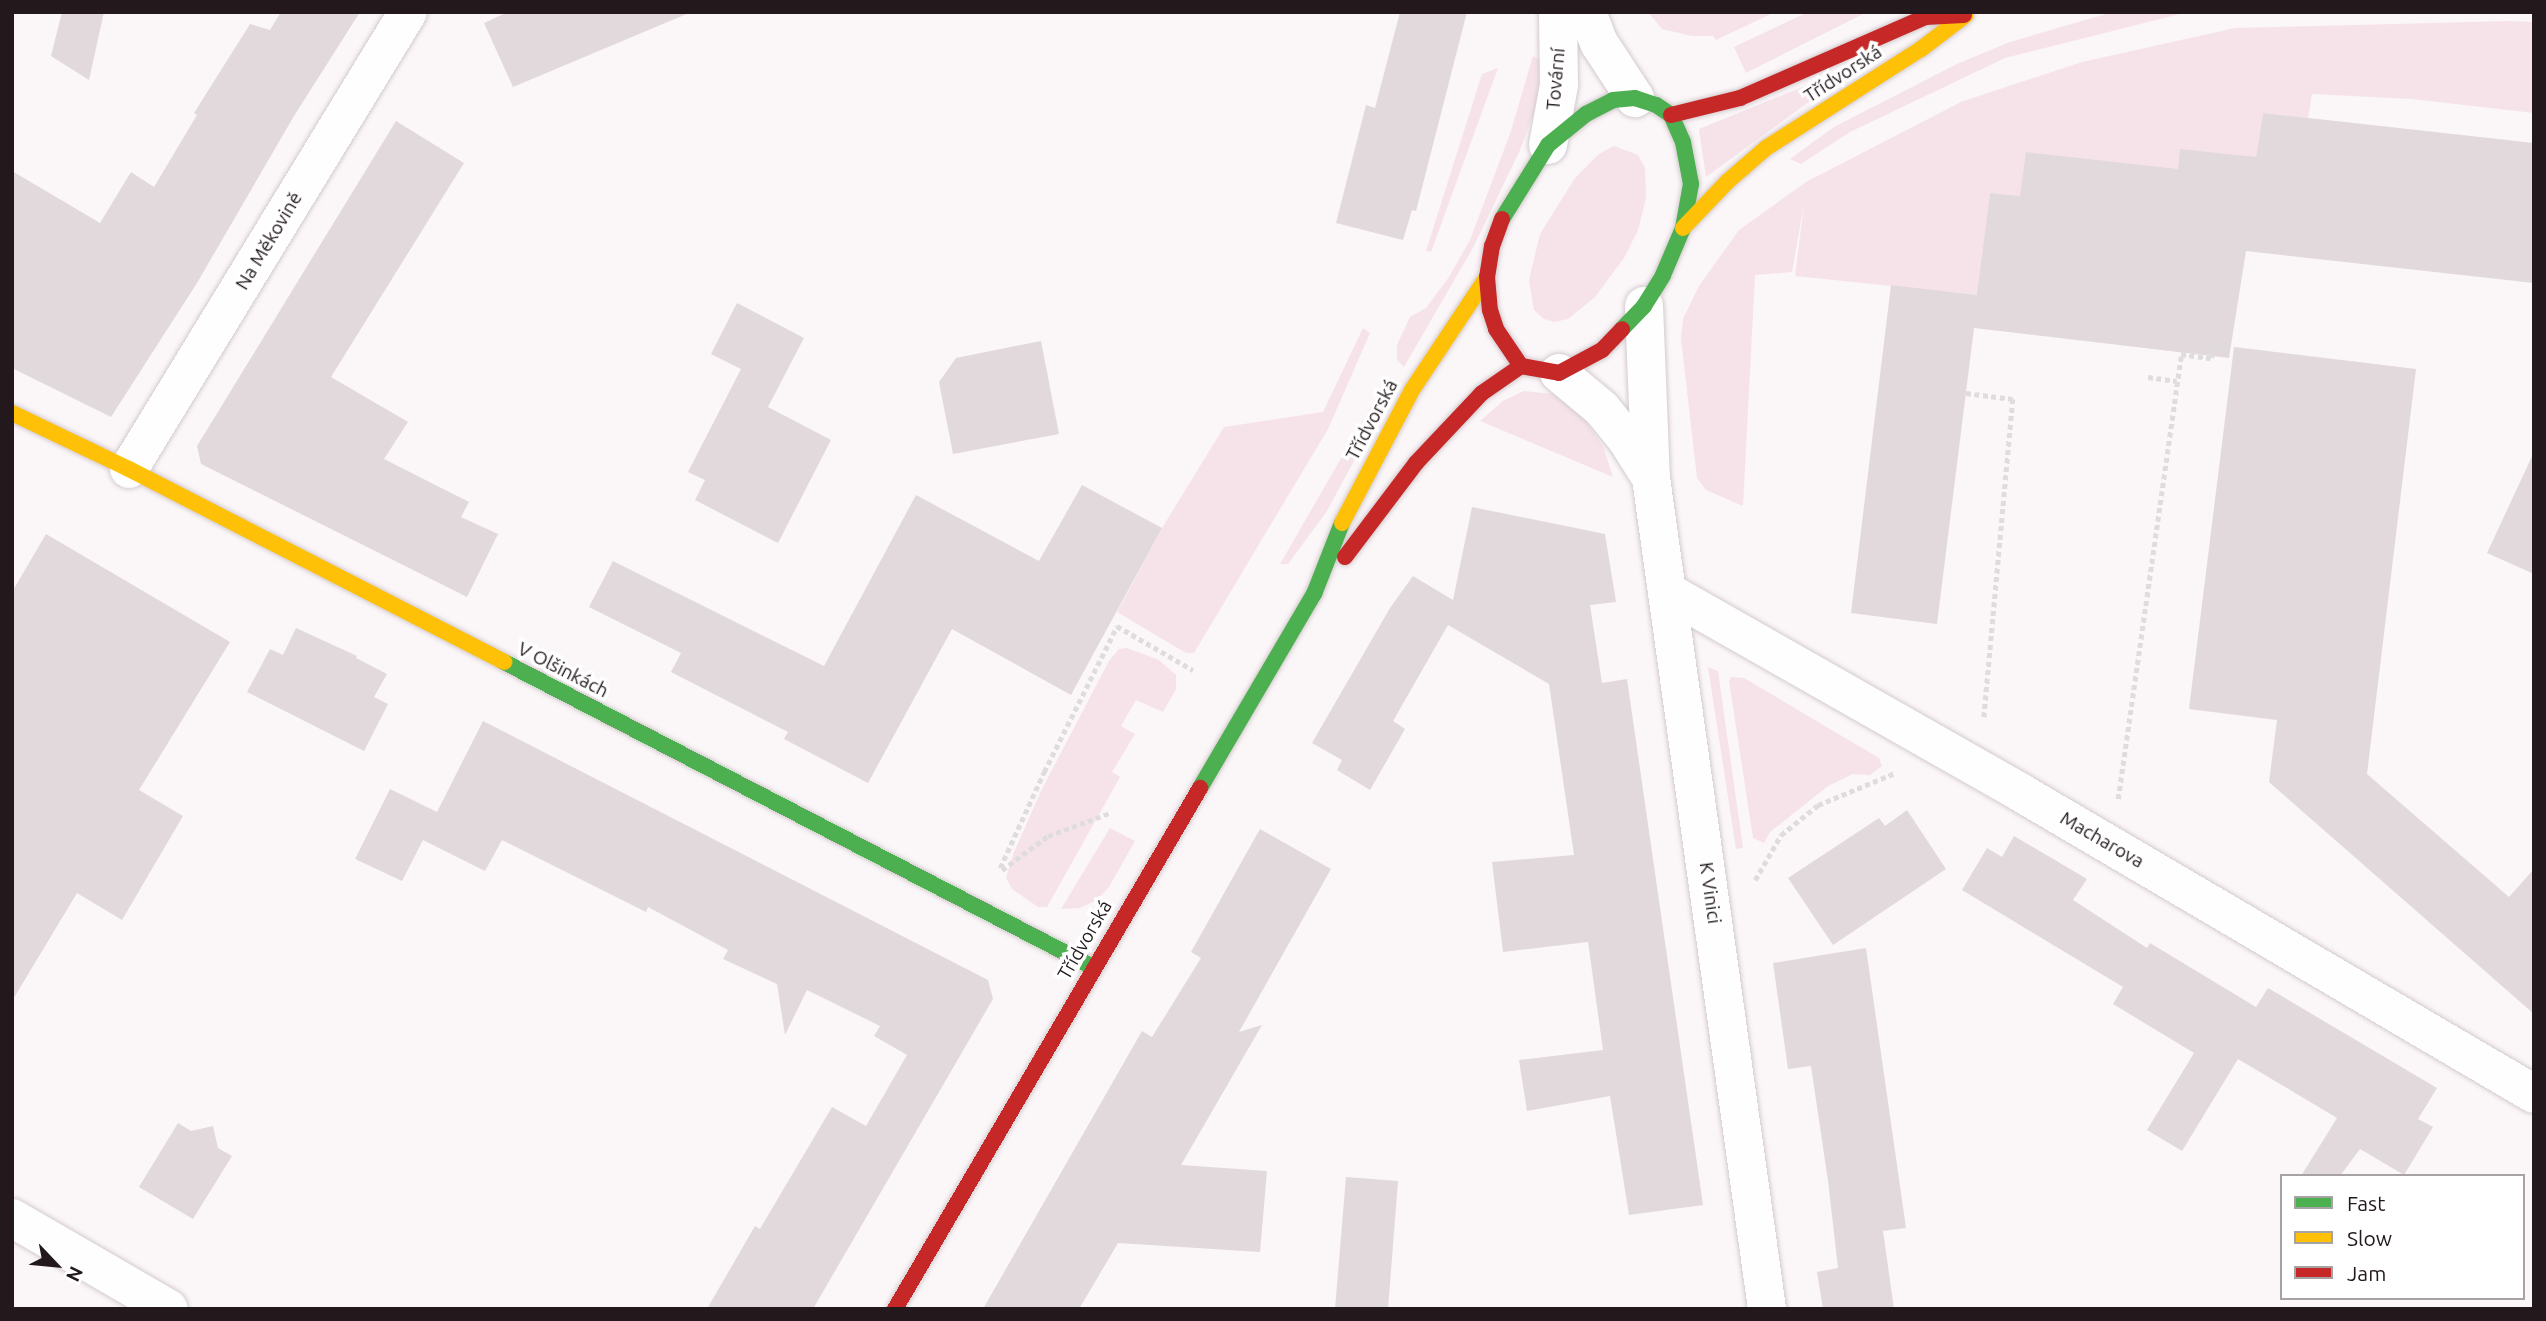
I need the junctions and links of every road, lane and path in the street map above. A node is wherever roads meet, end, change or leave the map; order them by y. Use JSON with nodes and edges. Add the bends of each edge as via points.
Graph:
{"nodes":[{"id":1,"x":408,"y":12,"type":"edge"},
{"id":2,"x":1558,"y":12,"type":"edge"},
{"id":3,"x":1587,"y":12,"type":"edge"},
{"id":4,"x":1969,"y":13,"type":"edge"},
{"id":5,"x":1635,"y":98,"type":"junction"},
{"id":6,"x":1671,"y":115,"type":"junction"},
{"id":7,"x":1548,"y":145,"type":"junction"},
{"id":8,"x":1684,"y":228,"type":"junction"},
{"id":9,"x":1487,"y":276,"type":"junction"},
{"id":10,"x":1644,"y":306,"type":"junction"},
{"id":11,"x":2213,"y":345,"type":"dead end"},
{"id":12,"x":1521,"y":366,"type":"junction"},
{"id":13,"x":1559,"y":373,"type":"junction"},
{"id":14,"x":2148,"y":377,"type":"dead end"},
{"id":15,"x":2177,"y":381,"type":"junction"},
{"id":16,"x":1966,"y":393,"type":"dead end"},
{"id":17,"x":12,"y":412,"type":"edge"},
{"id":18,"x":129,"y":470,"type":"junction"},
{"id":19,"x":1651,"y":478,"type":"junction"},
{"id":20,"x":1668,"y":592,"type":"junction"},
{"id":21,"x":1314,"y":594,"type":"junction"},
{"id":22,"x":1193,"y":670,"type":"dead end"},
{"id":23,"x":1983,"y":726,"type":"dead end"},
{"id":24,"x":1899,"y":772,"type":"dead end"},
{"id":25,"x":2117,"y":807,"type":"dead end"},
{"id":26,"x":1110,"y":813,"type":"dead end"},
{"id":27,"x":1753,"y":884,"type":"dead end"},
{"id":28,"x":1093,"y":967,"type":"junction"},
{"id":29,"x":2534,"y":1094,"type":"edge"},
{"id":30,"x":12,"y":1218,"type":"edge"},
{"id":31,"x":169,"y":1309,"type":"edge"},
{"id":32,"x":895,"y":1309,"type":"edge"},
{"id":33,"x":1767,"y":1309,"type":"edge"}],
"edges":[{"from":1,"to":18,"type":"street","name":"Na Měkovině"},
{"from":2,"to":7,"type":"street","name":"Tovární","via":[[1559,85]]},
{"from":3,"to":5,"type":"street","via":[[1599,43]]},
{"from":4,"to":6,"type":"main road","name":"Třídvorská","via":[[1925,17],[1740,98]]},
{"from":4,"to":8,"type":"main road","name":"Třídvorská","via":[[1766,148]]},
{"from":5,"to":6,"type":"main road"},
{"from":5,"to":7,"type":"main road","via":[[1613,100],[1586,114]]},
{"from":6,"to":8,"type":"main road","via":[[1683,142],[1690,184]]},
{"from":7,"to":9,"type":"main road","via":[[1503,216]]},
{"from":8,"to":10,"type":"main road"},
{"from":9,"to":12,"type":"main road","via":[[1489,310],[1496,330]]},
{"from":9,"to":21,"type":"main road","name":"Třídvorská","via":[[1412,390],[1346,513]]},
{"from":10,"to":13,"type":"main road","via":[[1602,350]]},
{"from":10,"to":19,"type":"street","name":"K Vinici"},
{"from":11,"to":15,"type":"path","via":[[2211,358],[2181,354]]},
{"from":12,"to":13,"type":"main road"},
{"from":12,"to":21,"type":"main road","name":"Třídvorská","via":[[1482,393],[1456,420],[1399,483]]},
{"from":13,"to":19,"type":"street","name":"K Vinici","via":[[1602,409]]},
{"from":14,"to":15,"type":"path"},
{"from":15,"to":25,"type":"path"},
{"from":16,"to":23,"type":"path","via":[[2013,399]]},
{"from":17,"to":18,"type":"main road","name":"V Olšinkách"},
{"from":18,"to":28,"type":"main road","name":"V Olšinkách"},
{"from":19,"to":20,"type":"street","name":"K Vinici"},
{"from":20,"to":29,"type":"street","name":"Macharova","via":[[2018,790]]},
{"from":20,"to":33,"type":"street","name":"K Vinici"},
{"from":21,"to":28,"type":"main road","name":"Třídvorská"},
{"from":22,"to":26,"type":"path","via":[[1117,626],[998,873],[1048,836]]},
{"from":24,"to":27,"type":"path","via":[[1818,805],[1781,835]]},
{"from":28,"to":32,"type":"main road","name":"Třídvorská"},
{"from":30,"to":31,"type":"street"}]}
